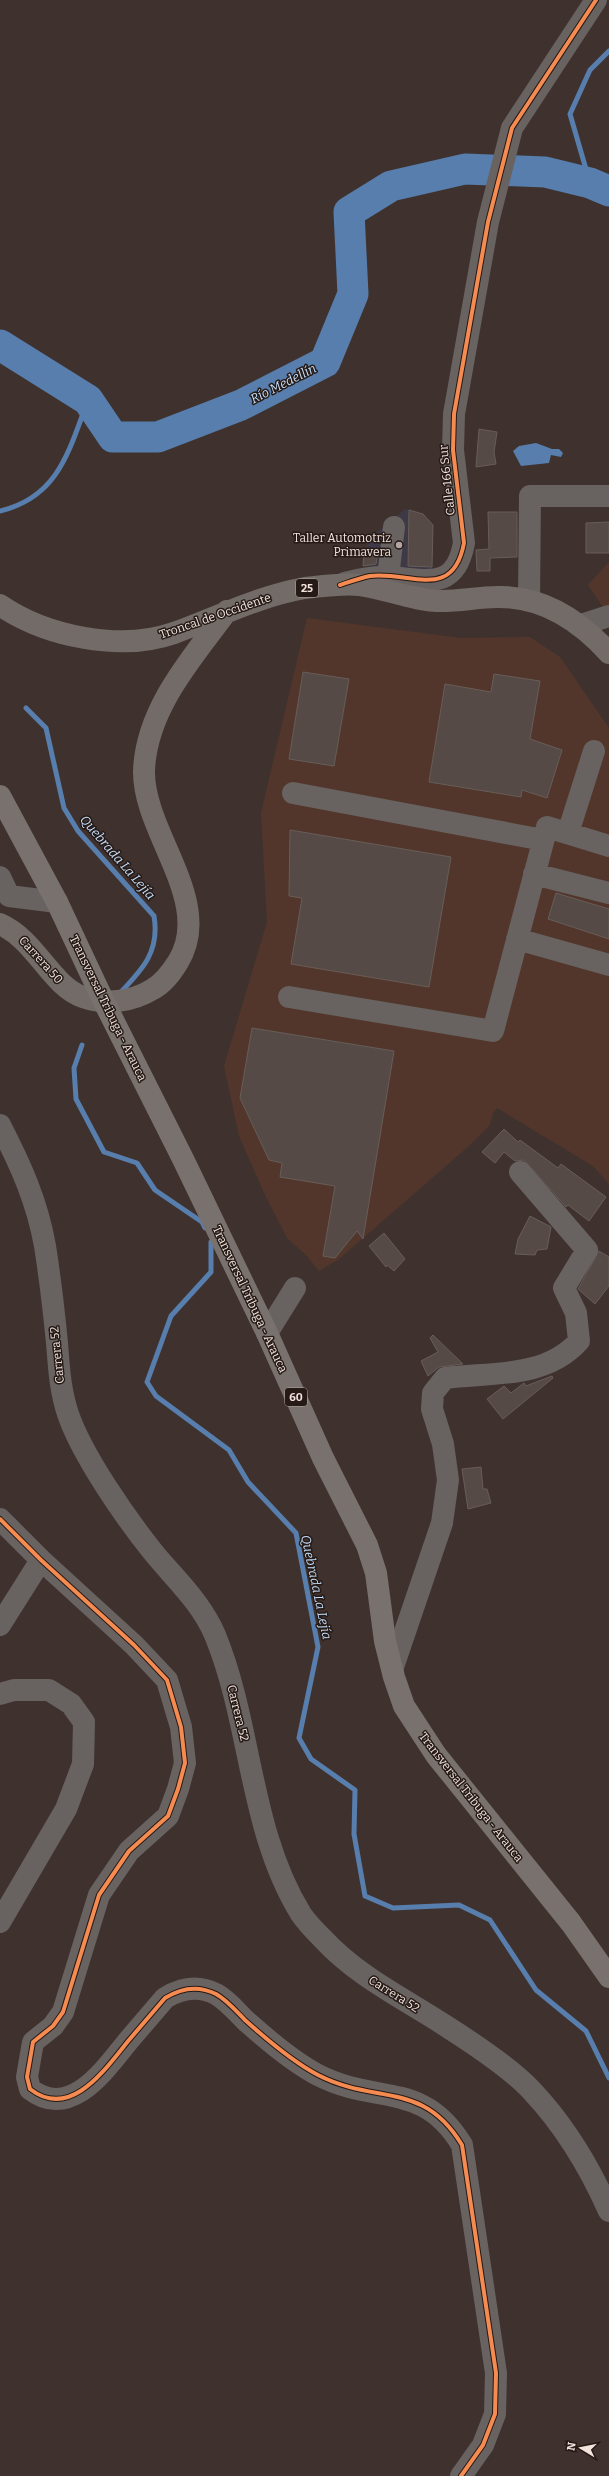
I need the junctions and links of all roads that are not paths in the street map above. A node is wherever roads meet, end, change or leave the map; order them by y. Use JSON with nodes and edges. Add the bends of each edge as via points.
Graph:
{"nodes":[{"id":1,"x":596,"y":0,"type":"edge"},
{"id":2,"x":609,"y":496,"type":"edge"},
{"id":3,"x":394,"y":527,"type":"dead end"},
{"id":4,"x":388,"y":576,"type":"junction"},
{"id":5,"x":340,"y":585,"type":"junction"},
{"id":6,"x":529,"y":600,"type":"junction"},
{"id":7,"x":0,"y":605,"type":"edge"},
{"id":8,"x":228,"y":611,"type":"junction"},
{"id":9,"x":609,"y":616,"type":"edge"},
{"id":10,"x":581,"y":624,"type":"junction"},
{"id":11,"x":609,"y":653,"type":"edge"},
{"id":12,"x":594,"y":751,"type":"dead end"},
{"id":13,"x":293,"y":793,"type":"dead end"},
{"id":14,"x":0,"y":796,"type":"edge"},
{"id":15,"x":568,"y":833,"type":"junction"},
{"id":16,"x":543,"y":840,"type":"junction"},
{"id":17,"x":609,"y":846,"type":"edge"},
{"id":18,"x":534,"y":874,"type":"junction"},
{"id":19,"x":0,"y":877,"type":"edge"},
{"id":20,"x":609,"y":892,"type":"edge"},
{"id":21,"x":57,"y":902,"type":"junction"},
{"id":22,"x":0,"y":924,"type":"edge"},
{"id":23,"x":517,"y":939,"type":"junction"},
{"id":24,"x":609,"y":965,"type":"edge"},
{"id":25,"x":289,"y":997,"type":"dead end"},
{"id":26,"x":104,"y":1002,"type":"junction"},
{"id":27,"x":0,"y":1125,"type":"edge"},
{"id":28,"x":520,"y":1172,"type":"dead end"},
{"id":29,"x":295,"y":1288,"type":"dead end"},
{"id":30,"x":267,"y":1333,"type":"junction"},
{"id":31,"x":0,"y":1519,"type":"edge"},
{"id":32,"x":41,"y":1560,"type":"junction"},
{"id":33,"x":0,"y":1625,"type":"edge"},
{"id":34,"x":393,"y":1667,"type":"junction"},
{"id":35,"x":0,"y":1694,"type":"edge"},
{"id":36,"x":0,"y":1922,"type":"edge"},
{"id":37,"x":609,"y":1977,"type":"edge"},
{"id":38,"x":609,"y":2211,"type":"edge"},
{"id":39,"x":461,"y":2476,"type":"edge"}],
"edges":[{"from":1,"to":4,"type":"street","name":"Calle 166 Sur","via":[[512,128],[488,222],[454,414],[453,450],[464,543],[461,557],[455,569],[442,578],[427,580]]},
{"from":2,"to":6,"type":"street","via":[[530,496]]},
{"from":3,"to":4,"type":"street"},
{"from":4,"to":5,"type":"street","name":"Calle 166 Sur","via":[[369,576]]},
{"from":5,"to":6,"type":"main road","name":"Troncal de Occidente","number":"25","via":[[358,585],[403,596],[440,601],[498,597]]},
{"from":5,"to":8,"type":"main road","name":"Troncal de Occidente","number":"25","via":[[305,588],[271,596]]},
{"from":6,"to":10,"type":"main road","name":"Troncal de Occidente","number":"25","via":[[546,605]]},
{"from":7,"to":8,"type":"main road","name":"Troncal de Occidente","number":"25","via":[[49,629],[74,636],[111,640],[172,634]]},
{"from":8,"to":26,"type":"main road","name":"Carrera 50","via":[[182,671],[161,708],[146,751],[144,772],[152,811],[188,913],[188,936],[182,955],[171,973],[158,986],[130,1000]]},
{"from":9,"to":10,"type":"street"},
{"from":10,"to":11,"type":"main road","name":"Troncal de Occidente","number":"25"},
{"from":12,"to":15,"type":"street"},
{"from":13,"to":16,"type":"street"},
{"from":14,"to":21,"type":"highway","name":"Transversal Tribuga - Arauca","number":"60"},
{"from":15,"to":16,"type":"street","via":[[547,827]]},
{"from":15,"to":17,"type":"street"},
{"from":16,"to":18,"type":"street"},
{"from":18,"to":20,"type":"street"},
{"from":18,"to":23,"type":"street"},
{"from":19,"to":21,"type":"street","via":[[9,896]]},
{"from":21,"to":26,"type":"highway","name":"Transversal Tribuga - Arauca","number":"60"},
{"from":22,"to":26,"type":"main road","name":"Carrera 50","via":[[12,929],[33,948],[66,988],[82,997]]},
{"from":23,"to":24,"type":"street"},
{"from":23,"to":25,"type":"street","via":[[493,1031]]},
{"from":26,"to":30,"type":"highway","name":"Transversal Tribuga - Arauca","number":"60"},
{"from":27,"to":38,"type":"street","name":"Carrera 52","via":[[35,1201],[45,1248],[60,1383],[70,1418],[92,1461],[126,1516],[154,1553],[194,1597],[214,1633],[232,1685],[264,1825],[283,1882],[303,1918],[342,1960],[388,1993],[448,2027],[530,2088],[556,2118],[585,2164]]},
{"from":28,"to":34,"type":"street","via":[[592,1243],[564,1288],[576,1313],[579,1341],[568,1353],[536,1369],[445,1378],[433,1393],[432,1409],[443,1444],[448,1480],[442,1523]]},
{"from":29,"to":30,"type":"street"},
{"from":30,"to":34,"type":"highway","name":"Transversal Tribuga - Arauca","number":"60","via":[[323,1458],[367,1545],[376,1572],[385,1641]]},
{"from":31,"to":32,"type":"street"},
{"from":32,"to":33,"type":"street"},
{"from":32,"to":39,"type":"street","via":[[134,1645],[167,1680],[181,1727],[185,1763],[168,1816],[129,1851],[99,1895],[63,2012],[53,2026],[33,2042],[27,2077],[30,2089],[40,2097],[54,2100],[84,2089],[108,2067],[165,1998],[175,1991],[186,1988],[201,1989],[217,1995],[262,2035],[317,2075],[358,2091],[416,2102],[432,2109],[450,2125],[462,2144],[496,2373],[495,2414],[482,2445]]},
{"from":34,"to":37,"type":"highway","name":"Transversal Tribuga - Arauca","number":"60","via":[[404,1706],[436,1755],[571,1923]]},
{"from":35,"to":36,"type":"street","via":[[14,1690],[49,1690],[71,1704],[84,1722],[83,1764],[66,1809]]}]}
